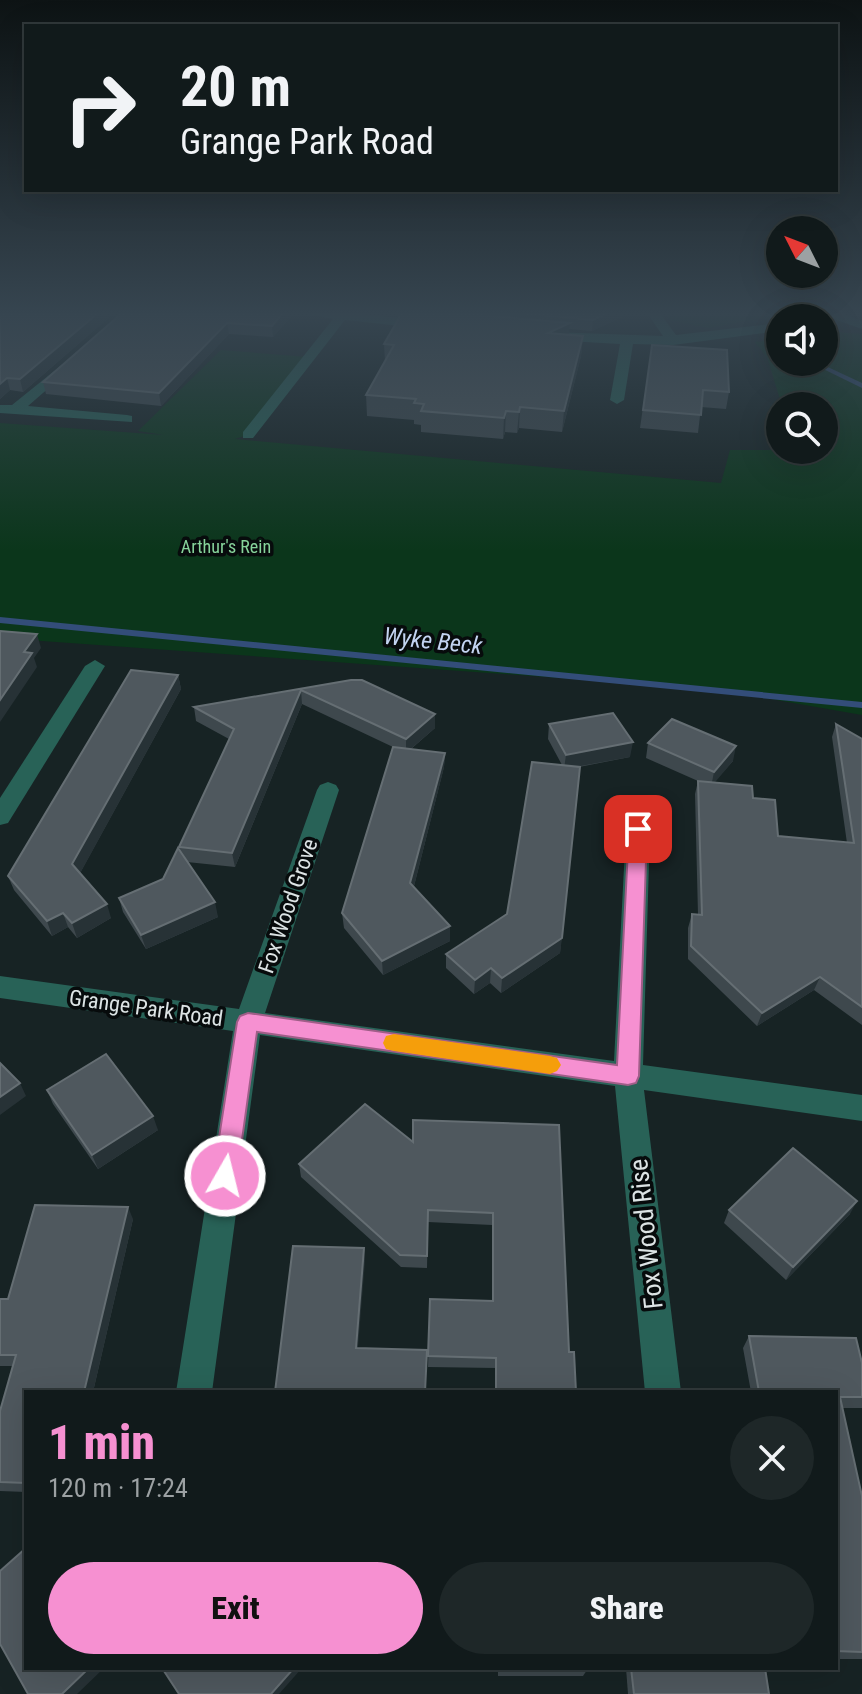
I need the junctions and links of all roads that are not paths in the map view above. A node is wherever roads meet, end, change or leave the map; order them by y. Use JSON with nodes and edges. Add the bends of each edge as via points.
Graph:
{"nodes":[{"id":1,"x":35,"y":392,"type":"edge"},
{"id":2,"x":282,"y":392,"type":"edge"},
{"id":3,"x":618,"y":392,"type":"edge"},
{"id":4,"x":617,"y":400,"type":"dead end"},
{"id":5,"x":0,"y":409,"type":"edge"},
{"id":6,"x":16,"y":409,"type":"junction"},
{"id":7,"x":127,"y":419,"type":"dead end"},
{"id":8,"x":248,"y":435,"type":"dead end"},
{"id":9,"x":95,"y":666,"type":"dead end"},
{"id":10,"x":328,"y":790,"type":"dead end"},
{"id":11,"x":0,"y":817,"type":"edge"},
{"id":12,"x":638,"y":829,"type":"dead end"},
{"id":13,"x":0,"y":987,"type":"edge"},
{"id":14,"x":248,"y":1022,"type":"junction"},
{"id":15,"x":628,"y":1076,"type":"junction"},
{"id":16,"x":862,"y":1108,"type":"edge"},
{"id":17,"x":194,"y":1390,"type":"edge"},
{"id":18,"x":663,"y":1390,"type":"edge"}],
"edges":[{"from":1,"to":6,"type":"street"},
{"from":2,"to":8,"type":"street"},
{"from":3,"to":4,"type":"street"},
{"from":5,"to":6,"type":"street"},
{"from":6,"to":7,"type":"street"},
{"from":9,"to":11,"type":"street"},
{"from":10,"to":14,"type":"street","name":"Fox Wood Grove"},
{"from":12,"to":15,"type":"street","name":"Fox Wood Rise"},
{"from":13,"to":14,"type":"street","name":"Grange Park Road"},
{"from":14,"to":15,"type":"street","name":"Grange Park Road"},
{"from":14,"to":17,"type":"street","name":"Fox Wood Grove"},
{"from":15,"to":16,"type":"street","name":"Grange Park Road"},
{"from":15,"to":18,"type":"street","name":"Fox Wood Rise"}]}
